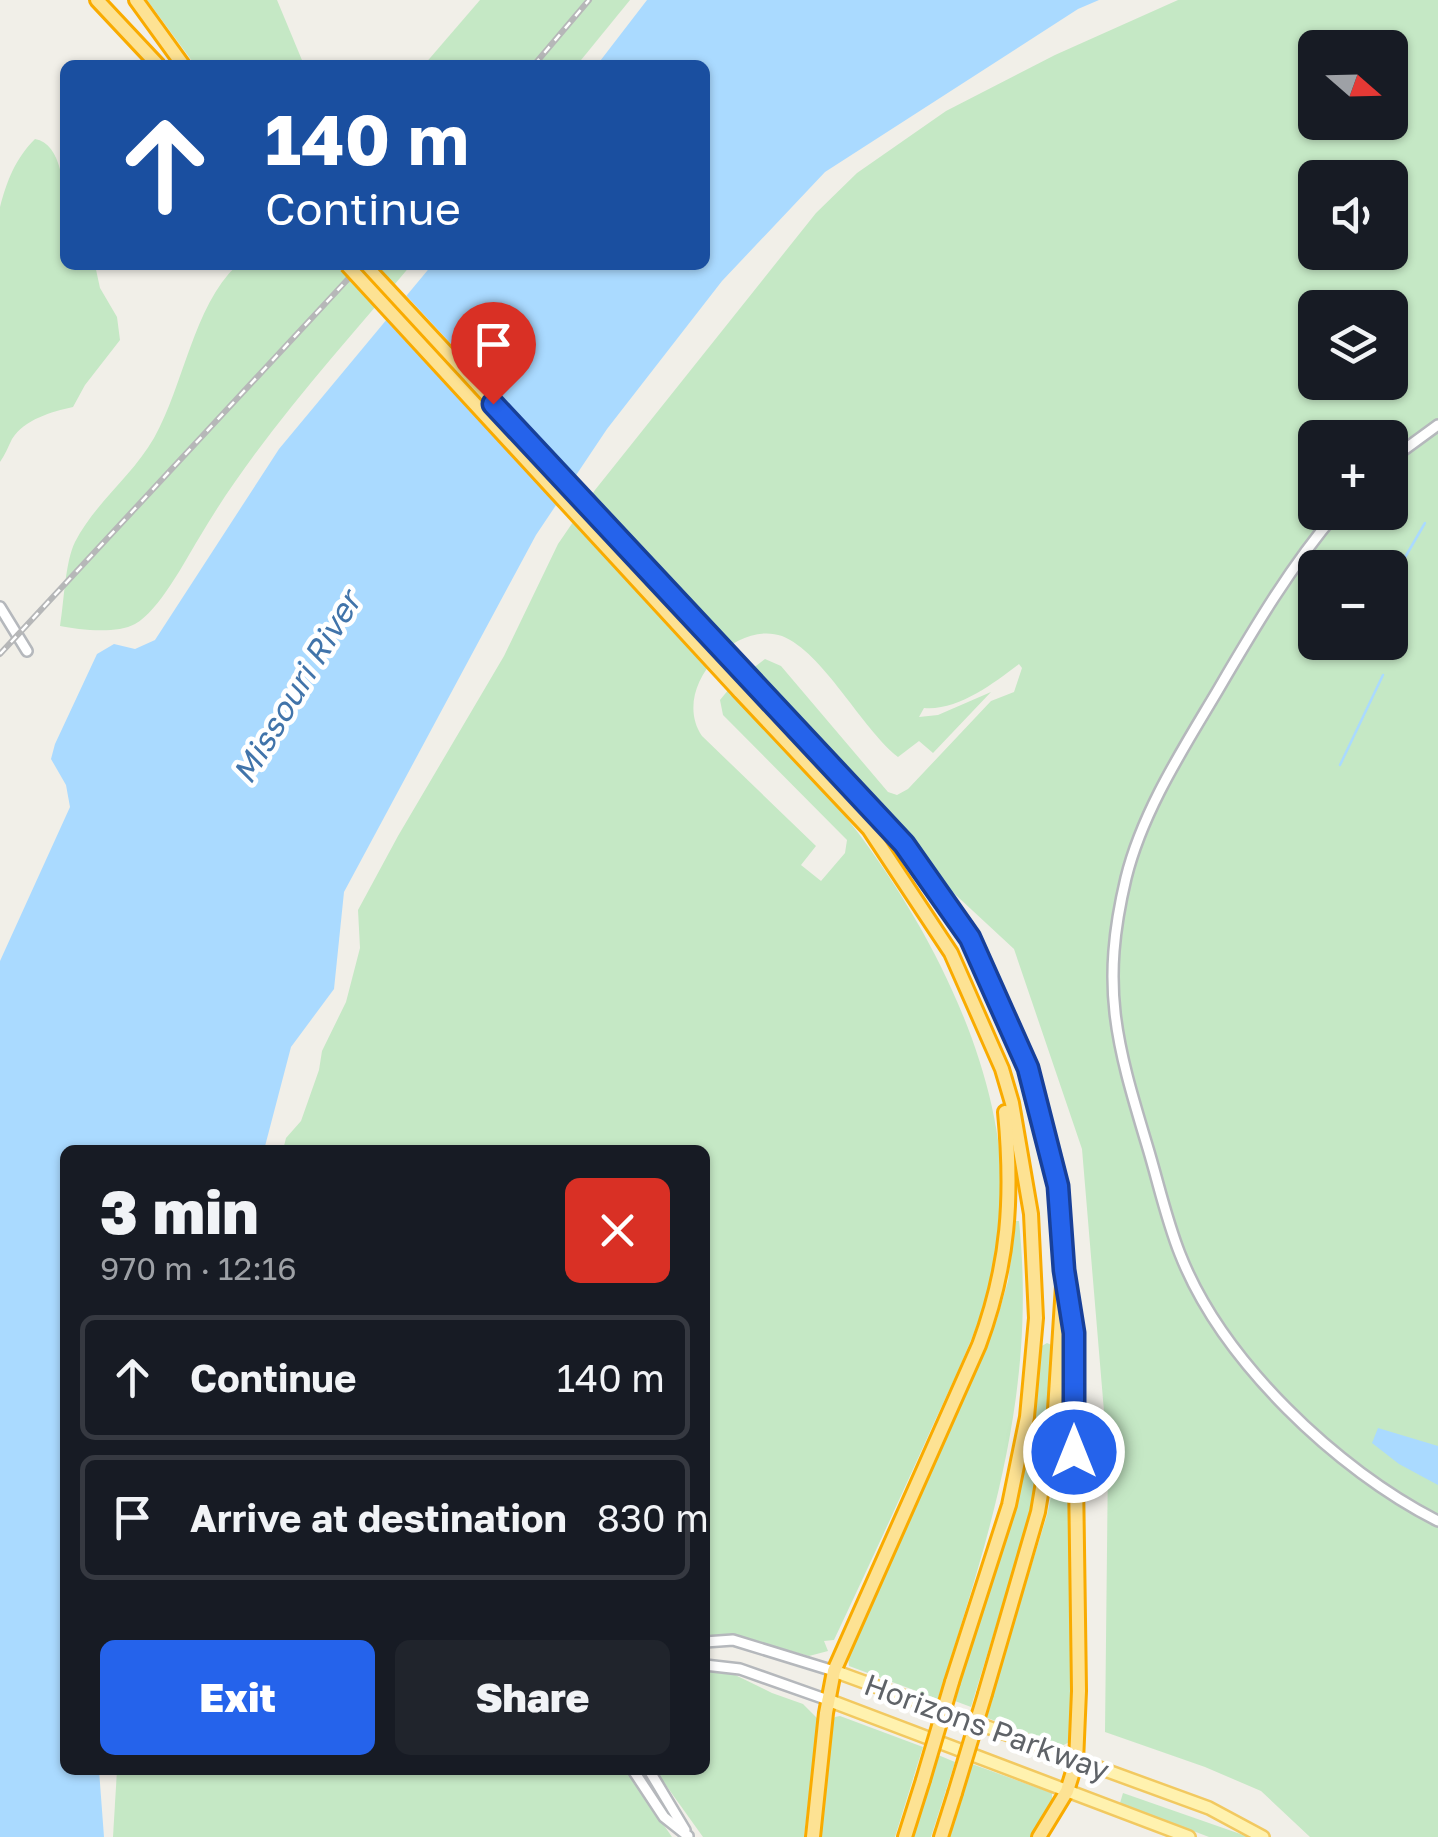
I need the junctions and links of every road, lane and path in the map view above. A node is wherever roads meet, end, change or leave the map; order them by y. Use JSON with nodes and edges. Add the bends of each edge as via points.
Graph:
{"nodes":[{"id":1,"x":97,"y":0,"type":"edge"},
{"id":2,"x":136,"y":0,"type":"edge"},
{"id":3,"x":153,"y":60,"type":"edge"},
{"id":4,"x":180,"y":60,"type":"edge"},
{"id":5,"x":352,"y":270,"type":"edge"},
{"id":6,"x":370,"y":270,"type":"edge"},
{"id":7,"x":1438,"y":425,"type":"edge"},
{"id":8,"x":1408,"y":447,"type":"edge"},
{"id":9,"x":1322,"y":530,"type":"edge"},
{"id":10,"x":0,"y":607,"type":"edge"},
{"id":11,"x":27,"y":651,"type":"dead end"},
{"id":12,"x":744,"y":685,"type":"junction"},
{"id":13,"x":1002,"y":1070,"type":"junction"},
{"id":14,"x":1064,"y":1270,"type":"junction"},
{"id":15,"x":1438,"y":1520,"type":"edge"},
{"id":16,"x":710,"y":1642,"type":"edge"},
{"id":17,"x":710,"y":1665,"type":"edge"},
{"id":18,"x":834,"y":1671,"type":"junction"},
{"id":19,"x":828,"y":1700,"type":"junction"},
{"id":20,"x":1076,"y":1762,"type":"junction"},
{"id":21,"x":637,"y":1775,"type":"edge"},
{"id":22,"x":652,"y":1775,"type":"edge"},
{"id":23,"x":1067,"y":1791,"type":"junction"},
{"id":24,"x":688,"y":1836,"type":"edge"},
{"id":25,"x":813,"y":1837,"type":"edge"},
{"id":26,"x":905,"y":1837,"type":"edge"},
{"id":27,"x":940,"y":1837,"type":"edge"},
{"id":28,"x":1039,"y":1837,"type":"edge"},
{"id":29,"x":1189,"y":1837,"type":"edge"},
{"id":30,"x":1263,"y":1837,"type":"edge"}],
"edges":[{"from":1,"to":3,"type":"highway"},
{"from":2,"to":4,"type":"highway"},
{"from":5,"to":12,"type":"highway","bridge":true},
{"from":6,"to":12,"type":"highway"},
{"from":7,"to":8,"type":"street"},
{"from":9,"to":15,"type":"street","via":[[1250,634],[1140,838],[1114,944],[1115,1032],[1180,1256],[1240,1357],[1326,1448],[1397,1500]]},
{"from":10,"to":11,"type":"street"},
{"from":12,"to":13,"type":"highway","via":[[870,829],[950,953]]},
{"from":12,"to":14,"type":"highway","via":[[904,844],[970,938],[1028,1068],[1058,1186]]},
{"from":13,"to":18,"type":"highway","via":[[1010,1208],[994,1304]]},
{"from":13,"to":26,"type":"highway","bridge":true,"via":[[1031,1214],[1036,1318],[1027,1417],[1009,1504]]},
{"from":14,"to":20,"type":"highway","via":[[1074,1333]]},
{"from":14,"to":27,"type":"highway","bridge":true,"via":[[1055,1410],[1038,1512]]},
{"from":16,"to":18,"type":"street","name":"Horizons Parkway","via":[[734,1640]]},
{"from":17,"to":19,"type":"street","name":"Horizons Parkway"},
{"from":18,"to":19,"type":"highway"},
{"from":18,"to":20,"type":"main road","name":"Horizons Parkway"},
{"from":19,"to":23,"type":"main road","name":"Horizons Parkway"},
{"from":19,"to":25,"type":"highway"},
{"from":20,"to":23,"type":"highway"},
{"from":20,"to":30,"type":"main road","name":"Horizons Parkway","via":[[1209,1808]]},
{"from":21,"to":24,"type":"street","via":[[664,1817]]},
{"from":22,"to":24,"type":"street"},
{"from":23,"to":28,"type":"highway"},
{"from":23,"to":29,"type":"main road","name":"Horizons Parkway"}]}
